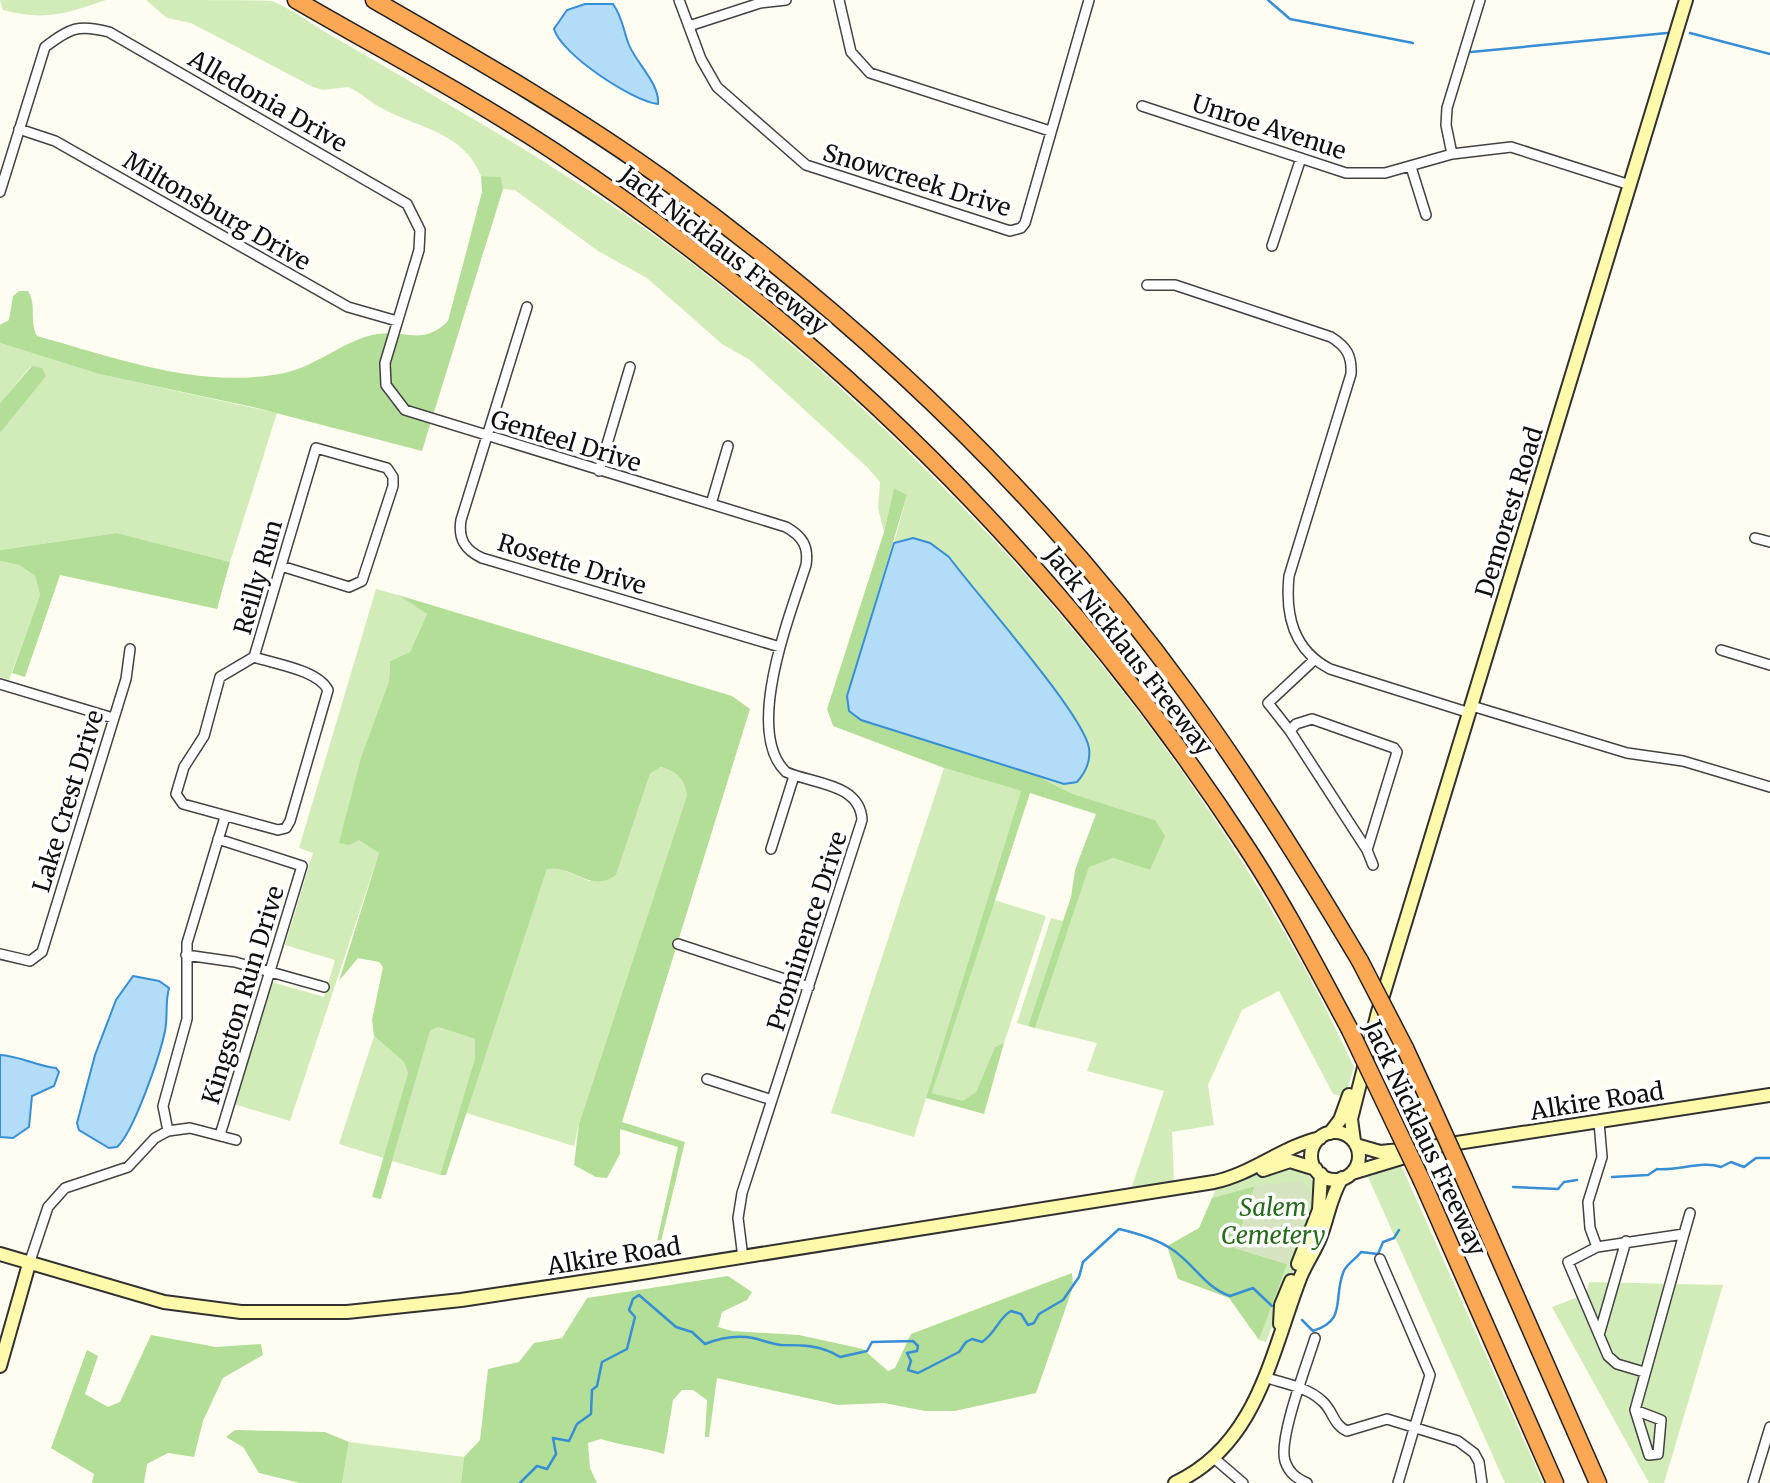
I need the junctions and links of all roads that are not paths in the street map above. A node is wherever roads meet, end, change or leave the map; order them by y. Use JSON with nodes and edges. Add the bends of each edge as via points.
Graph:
{"nodes":[{"id":1,"x":296,"y":0,"type":"edge"},
{"id":2,"x":374,"y":0,"type":"edge"},
{"id":3,"x":678,"y":0,"type":"edge"},
{"id":4,"x":786,"y":0,"type":"edge"},
{"id":5,"x":839,"y":0,"type":"edge"},
{"id":6,"x":1089,"y":0,"type":"edge"},
{"id":7,"x":1480,"y":0,"type":"edge"},
{"id":8,"x":1686,"y":0,"type":"edge"},
{"id":9,"x":689,"y":26,"type":"junction"},
{"id":10,"x":1142,"y":106,"type":"dead end"},
{"id":11,"x":19,"y":129,"type":"junction"},
{"id":12,"x":1050,"y":131,"type":"junction"},
{"id":13,"x":1452,"y":154,"type":"junction"},
{"id":14,"x":1301,"y":159,"type":"junction"},
{"id":15,"x":1411,"y":167,"type":"junction"},
{"id":16,"x":1630,"y":185,"type":"junction"},
{"id":17,"x":0,"y":192,"type":"edge"},
{"id":18,"x":407,"y":204,"type":"joint"},
{"id":19,"x":1426,"y":215,"type":"dead end"},
{"id":20,"x":1272,"y":246,"type":"dead end"},
{"id":21,"x":1147,"y":285,"type":"dead end"},
{"id":22,"x":527,"y":307,"type":"dead end"},
{"id":23,"x":397,"y":321,"type":"junction"},
{"id":24,"x":630,"y":368,"type":"dead end"},
{"id":25,"x":487,"y":437,"type":"junction"},
{"id":26,"x":728,"y":446,"type":"dead end"},
{"id":27,"x":599,"y":471,"type":"junction"},
{"id":28,"x":711,"y":504,"type":"junction"},
{"id":29,"x":1755,"y":538,"type":"dead end"},
{"id":30,"x":1770,"y":542,"type":"edge"},
{"id":31,"x":281,"y":566,"type":"junction"},
{"id":32,"x":780,"y":647,"type":"junction"},
{"id":33,"x":130,"y":649,"type":"dead end"},
{"id":34,"x":1721,"y":650,"type":"dead end"},
{"id":35,"x":254,"y":657,"type":"junction"},
{"id":36,"x":1313,"y":660,"type":"junction"},
{"id":37,"x":1770,"y":665,"type":"edge"},
{"id":38,"x":0,"y":684,"type":"edge"},
{"id":39,"x":1471,"y":709,"type":"junction"},
{"id":40,"x":113,"y":718,"type":"junction"},
{"id":41,"x":1290,"y":731,"type":"junction"},
{"id":42,"x":794,"y":776,"type":"junction"},
{"id":43,"x":1770,"y":787,"type":"edge"},
{"id":44,"x":225,"y":817,"type":"junction"},
{"id":45,"x":218,"y":839,"type":"junction"},
{"id":46,"x":771,"y":849,"type":"dead end"},
{"id":47,"x":1367,"y":850,"type":"junction"},
{"id":48,"x":1373,"y":865,"type":"dead end"},
{"id":49,"x":678,"y":944,"type":"dead end"},
{"id":50,"x":0,"y":954,"type":"edge"},
{"id":51,"x":186,"y":955,"type":"junction"},
{"id":52,"x":270,"y":972,"type":"junction"},
{"id":53,"x":324,"y":987,"type":"dead end"},
{"id":54,"x":809,"y":987,"type":"junction"},
{"id":55,"x":1371,"y":1037,"type":"junction"},
{"id":56,"x":707,"y":1079,"type":"dead end"},
{"id":57,"x":1770,"y":1095,"type":"edge"},
{"id":58,"x":772,"y":1100,"type":"junction"},
{"id":59,"x":1599,"y":1122,"type":"junction"},
{"id":60,"x":168,"y":1131,"type":"junction"},
{"id":61,"x":220,"y":1135,"type":"junction"},
{"id":62,"x":1325,"y":1135,"type":"junction"},
{"id":63,"x":236,"y":1140,"type":"dead end"},
{"id":64,"x":1355,"y":1143,"type":"junction"},
{"id":65,"x":1431,"y":1147,"type":"junction"},
{"id":66,"x":1319,"y":1172,"type":"junction"},
{"id":67,"x":1236,"y":1175,"type":"junction"},
{"id":68,"x":1346,"y":1176,"type":"junction"},
{"id":69,"x":1690,"y":1213,"type":"dead end"},
{"id":70,"x":1684,"y":1234,"type":"junction"},
{"id":71,"x":1626,"y":1241,"type":"junction"},
{"id":72,"x":1597,"y":1247,"type":"junction"},
{"id":73,"x":0,"y":1254,"type":"edge"},
{"id":74,"x":743,"y":1258,"type":"junction"},
{"id":75,"x":1380,"y":1259,"type":"dead end"},
{"id":76,"x":29,"y":1264,"type":"junction"},
{"id":77,"x":1279,"y":1335,"type":"junction"},
{"id":78,"x":1599,"y":1335,"type":"junction"},
{"id":79,"x":1315,"y":1338,"type":"dead end"},
{"id":80,"x":0,"y":1366,"type":"edge"},
{"id":81,"x":1644,"y":1373,"type":"junction"},
{"id":82,"x":1264,"y":1377,"type":"junction"},
{"id":83,"x":1300,"y":1389,"type":"junction"},
{"id":84,"x":1634,"y":1410,"type":"junction"},
{"id":85,"x":1415,"y":1427,"type":"junction"},
{"id":86,"x":1770,"y":1427,"type":"edge"},
{"id":87,"x":1215,"y":1459,"type":"junction"},
{"id":88,"x":1175,"y":1483,"type":"edge"},
{"id":89,"x":1242,"y":1483,"type":"edge"},
{"id":90,"x":1307,"y":1483,"type":"edge"},
{"id":91,"x":1398,"y":1483,"type":"edge"},
{"id":92,"x":1482,"y":1483,"type":"edge"},
{"id":93,"x":1555,"y":1483,"type":"edge"},
{"id":94,"x":1598,"y":1483,"type":"edge"},
{"id":95,"x":1753,"y":1483,"type":"edge"}],
"edges":[{"from":1,"to":93,"type":"highway","name":"Jack Nicklaus Freeway","bridge":true,"via":[[551,149],[786,324],[902,427],[981,506],[1080,619],[1202,781],[1278,898],[1349,1028],[1422,1181]]},
{"from":2,"to":94,"type":"highway","name":"Jack Nicklaus Freeway","bridge":true,"via":[[516,83],[664,180],[801,285],[944,414],[1075,555],[1186,692],[1261,799],[1360,961],[1428,1098]]},
{"from":3,"to":9,"type":"street","name":"Snowcreek Drive"},
{"from":4,"to":9,"type":"street","via":[[760,3]]},
{"from":5,"to":12,"type":"street","via":[[851,52],[870,73]]},
{"from":6,"to":12,"type":"street"},
{"from":7,"to":13,"type":"street","via":[[1447,108]]},
{"from":8,"to":16,"type":"main road","name":"Demorest Road"},
{"from":9,"to":12,"type":"street","name":"Snowcreek Drive","via":[[717,87],[806,165],[1010,230],[1021,228]]},
{"from":10,"to":14,"type":"street","name":"Unroe Avenue"},
{"from":11,"to":17,"type":"street"},
{"from":11,"to":18,"type":"street","name":"Alledonia Drive","via":[[45,47],[65,32],[85,26],[109,32]]},
{"from":11,"to":23,"type":"street","name":"Miltonsburg Drive","via":[[55,141],[348,307]]},
{"from":13,"to":15,"type":"street","name":"Unroe Avenue"},
{"from":13,"to":16,"type":"street","name":"Unroe Avenue","via":[[1511,147]]},
{"from":14,"to":15,"type":"street","name":"Unroe Avenue","via":[[1359,175]]},
{"from":14,"to":20,"type":"street"},
{"from":15,"to":19,"type":"street"},
{"from":16,"to":39,"type":"main road","name":"Demorest Road"},
{"from":18,"to":23,"type":"street","name":"Genteel Drive","via":[[420,230],[419,250]]},
{"from":21,"to":36,"type":"street","via":[[1175,285],[1331,337],[1344,345],[1351,359],[1351,374],[1289,576],[1291,625]]},
{"from":22,"to":25,"type":"street"},
{"from":23,"to":25,"type":"street","name":"Genteel Drive","via":[[385,363],[391,395],[413,415]]},
{"from":24,"to":27,"type":"street"},
{"from":25,"to":27,"type":"street","name":"Genteel Drive"},
{"from":25,"to":32,"type":"street","name":"Rosette Drive","via":[[460,528],[468,550]]},
{"from":26,"to":28,"type":"street"},
{"from":27,"to":28,"type":"street","name":"Genteel Drive"},
{"from":28,"to":32,"type":"street","name":"Genteel Drive","via":[[786,527],[804,542],[806,565]]},
{"from":29,"to":30,"type":"street"},
{"from":31,"to":31,"type":"street","name":"Reilly Run","via":[[316,448],[387,468],[393,486],[362,580],[349,587]]},
{"from":31,"to":35,"type":"street","name":"Reilly Run"},
{"from":32,"to":42,"type":"street","via":[[769,692],[771,736],[779,766]]},
{"from":33,"to":40,"type":"street","name":"Lake Crest Drive"},
{"from":34,"to":37,"type":"street"},
{"from":35,"to":44,"type":"street","name":"Reilly Run","via":[[220,677],[204,736],[184,767],[176,794],[183,804]]},
{"from":35,"to":44,"type":"street","via":[[324,682],[327,700],[286,828],[274,831]]},
{"from":36,"to":39,"type":"street","via":[[1345,674]]},
{"from":36,"to":41,"type":"street","via":[[1268,703]]},
{"from":38,"to":40,"type":"street"},
{"from":39,"to":43,"type":"street","via":[[1627,754],[1683,761]]},
{"from":39,"to":55,"type":"main road","name":"Demorest Road"},
{"from":40,"to":50,"type":"street","name":"Lake Crest Drive","via":[[42,952],[25,961]]},
{"from":41,"to":47,"type":"street"},
{"from":41,"to":47,"type":"street","via":[[1311,719],[1397,752]]},
{"from":42,"to":46,"type":"street"},
{"from":42,"to":54,"type":"street","name":"Prominence Drive","via":[[848,793],[861,812],[860,828]]},
{"from":44,"to":45,"type":"street"},
{"from":45,"to":51,"type":"street","via":[[195,907]]},
{"from":45,"to":52,"type":"street","name":"Kingston Run Drive","via":[[302,866]]},
{"from":47,"to":48,"type":"street"},
{"from":49,"to":54,"type":"street"},
{"from":51,"to":52,"type":"street"},
{"from":51,"to":60,"type":"street","via":[[187,1019],[163,1106]]},
{"from":52,"to":53,"type":"street"},
{"from":52,"to":61,"type":"street","name":"Kingston Run Drive"},
{"from":54,"to":58,"type":"street","name":"Prominence Drive"},
{"from":55,"to":62,"type":"main road","name":"Demorest Road","via":[[1343,1112]]},
{"from":55,"to":64,"type":"main road","name":"Demorest Road","via":[[1351,1119]]},
{"from":56,"to":58,"type":"street"},
{"from":57,"to":59,"type":"main road","name":"Alkire Road"},
{"from":58,"to":74,"type":"street","name":"Prominence Drive","via":[[739,1206]]},
{"from":59,"to":65,"type":"main road","name":"Alkire Road"},
{"from":59,"to":72,"type":"street","via":[[1602,1157],[1588,1202]]},
{"from":60,"to":61,"type":"street","via":[[190,1128]]},
{"from":60,"to":76,"type":"street","via":[[128,1167],[59,1193],[48,1207]]},
{"from":61,"to":63,"type":"street"},
{"from":62,"to":64,"type":"main road","via":[[1344,1134]]},
{"from":62,"to":66,"type":"main road","via":[[1312,1154]]},
{"from":62,"to":67,"type":"main road","name":"Alkire Road"},
{"from":64,"to":65,"type":"main road","name":"Alkire Road","via":[[1380,1152]]},
{"from":64,"to":68,"type":"main road","via":[[1359,1161]]},
{"from":65,"to":68,"type":"main road","name":"Alkire Road"},
{"from":66,"to":67,"type":"main road","name":"Alkire Road","via":[[1287,1161]]},
{"from":66,"to":68,"type":"main road"},
{"from":66,"to":77,"type":"main road","via":[[1319,1210],[1281,1305]]},
{"from":67,"to":74,"type":"main road","name":"Alkire Road"},
{"from":68,"to":77,"type":"main road","via":[[1333,1193],[1319,1241]]},
{"from":69,"to":70,"type":"street"},
{"from":70,"to":71,"type":"street"},
{"from":70,"to":81,"type":"street"},
{"from":71,"to":72,"type":"street"},
{"from":71,"to":78,"type":"street"},
{"from":72,"to":78,"type":"street","via":[[1568,1262]]},
{"from":73,"to":76,"type":"main road","name":"Alkire Road"},
{"from":74,"to":76,"type":"main road","name":"Alkire Road","via":[[461,1300],[294,1313],[164,1303]]},
{"from":75,"to":85,"type":"street","via":[[1429,1368]]},
{"from":76,"to":80,"type":"main road"},
{"from":77,"to":82,"type":"main road"},
{"from":78,"to":81,"type":"street","via":[[1617,1364]]},
{"from":79,"to":83,"type":"street"},
{"from":81,"to":84,"type":"street"},
{"from":82,"to":83,"type":"street"},
{"from":82,"to":87,"type":"main road","via":[[1244,1421]]},
{"from":83,"to":85,"type":"street","via":[[1322,1400],[1338,1426],[1347,1431],[1387,1419]]},
{"from":83,"to":90,"type":"street","via":[[1283,1453],[1294,1478]]},
{"from":84,"to":84,"type":"street","via":[[1661,1420],[1658,1454],[1649,1455]]},
{"from":85,"to":91,"type":"street"},
{"from":85,"to":92,"type":"street","via":[[1467,1446],[1479,1462]]},
{"from":86,"to":95,"type":"street"},
{"from":87,"to":88,"type":"main road"},
{"from":87,"to":89,"type":"street"}]}
